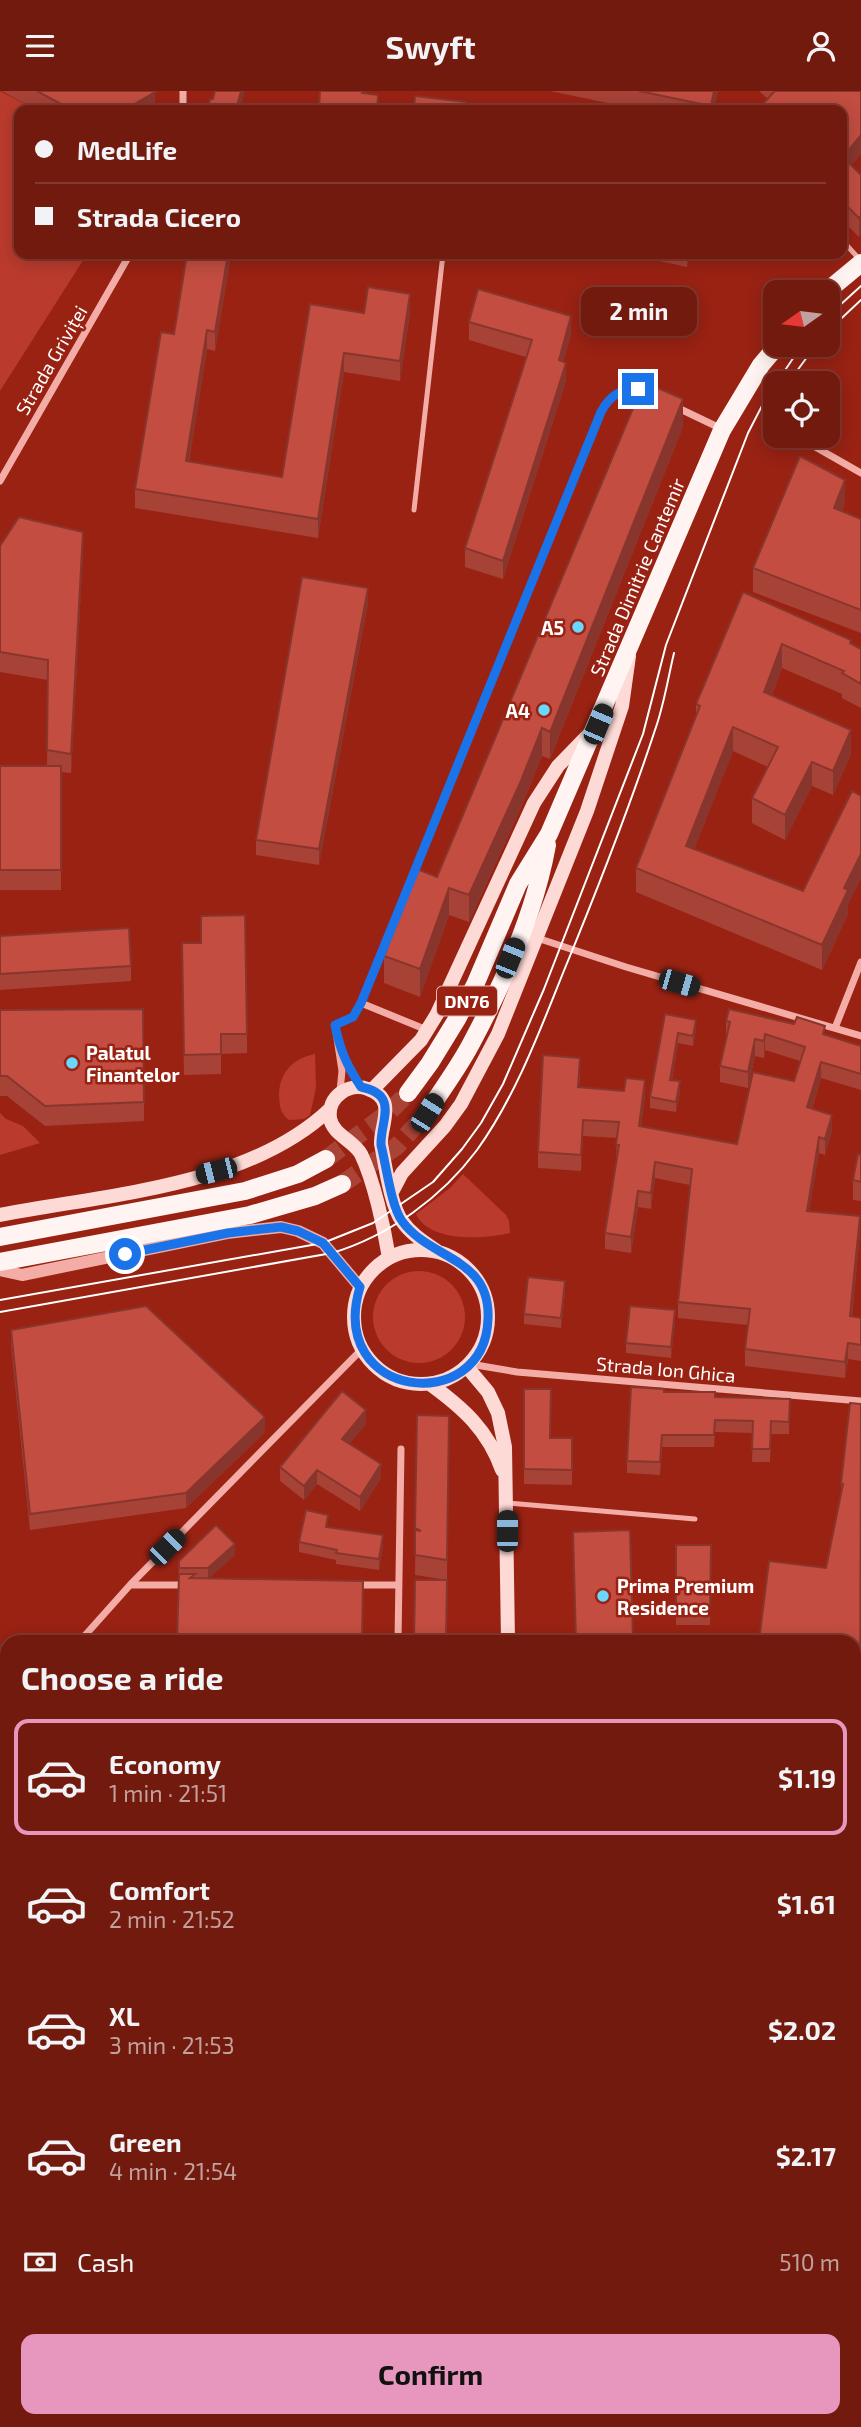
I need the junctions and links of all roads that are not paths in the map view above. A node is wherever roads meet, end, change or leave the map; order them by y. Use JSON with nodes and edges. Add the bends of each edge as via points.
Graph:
{"nodes":[{"id":1,"x":847,"y":246,"type":"edge"},
{"id":2,"x":127,"y":259,"type":"edge"},
{"id":3,"x":442,"y":259,"type":"edge"},
{"id":4,"x":861,"y":262,"type":"edge"},
{"id":5,"x":840,"y":280,"type":"edge"},
{"id":6,"x":769,"y":357,"type":"edge"},
{"id":7,"x":657,"y":397,"type":"edge"},
{"id":8,"x":668,"y":403,"type":"edge"},
{"id":9,"x":722,"y":429,"type":"junction"},
{"id":10,"x":817,"y":448,"type":"edge"},
{"id":11,"x":861,"y":473,"type":"edge"},
{"id":12,"x":0,"y":481,"type":"edge"},
{"id":13,"x":414,"y":510,"type":"dead end"},
{"id":14,"x":630,"y":647,"type":"junction"},
{"id":15,"x":598,"y":724,"type":"junction"},
{"id":16,"x":549,"y":835,"type":"junction"},
{"id":17,"x":537,"y":938,"type":"junction"},
{"id":18,"x":861,"y":962,"type":"edge"},
{"id":19,"x":361,"y":1003,"type":"junction"},
{"id":20,"x":835,"y":1028,"type":"junction"},
{"id":21,"x":428,"y":1030,"type":"junction"},
{"id":22,"x":861,"y":1036,"type":"edge"},
{"id":23,"x":339,"y":1048,"type":"junction"},
{"id":24,"x":367,"y":1089,"type":"junction"},
{"id":25,"x":340,"y":1093,"type":"junction"},
{"id":26,"x":408,"y":1093,"type":"tunnel mouth"},
{"id":27,"x":330,"y":1109,"type":"junction"},
{"id":28,"x":427,"y":1113,"type":"tunnel mouth"},
{"id":29,"x":326,"y":1159,"type":"tunnel mouth"},
{"id":30,"x":342,"y":1184,"type":"tunnel mouth"},
{"id":31,"x":392,"y":1192,"type":"junction"},
{"id":32,"x":1,"y":1215,"type":"edge"},
{"id":33,"x":0,"y":1237,"type":"edge"},
{"id":34,"x":438,"y":1251,"type":"junction"},
{"id":35,"x":389,"y":1258,"type":"junction"},
{"id":36,"x":0,"y":1262,"type":"edge"},
{"id":37,"x":0,"y":1270,"type":"edge"},
{"id":38,"x":22,"y":1275,"type":"junction"},
{"id":39,"x":0,"y":1279,"type":"edge"},
{"id":40,"x":360,"y":1287,"type":"junction"},
{"id":41,"x":362,"y":1349,"type":"junction"},
{"id":42,"x":468,"y":1366,"type":"junction"},
{"id":43,"x":430,"y":1384,"type":"junction"},
{"id":44,"x":861,"y":1401,"type":"edge"},
{"id":45,"x":401,"y":1449,"type":"dead end"},
{"id":46,"x":507,"y":1485,"type":"junction"},
{"id":47,"x":507,"y":1503,"type":"junction"},
{"id":48,"x":695,"y":1519,"type":"dead end"},
{"id":49,"x":130,"y":1585,"type":"junction"},
{"id":50,"x":193,"y":1585,"type":"edge"},
{"id":51,"x":344,"y":1585,"type":"edge"},
{"id":52,"x":399,"y":1585,"type":"junction"},
{"id":53,"x":85,"y":1635,"type":"edge"},
{"id":54,"x":398,"y":1635,"type":"edge"},
{"id":55,"x":508,"y":1635,"type":"edge"}],
"edges":[{"from":1,"to":4,"type":"lane"},
{"from":2,"to":12,"type":"street","name":"Strada Griviței"},
{"from":3,"to":13,"type":"lane"},
{"from":4,"to":5,"type":"main road"},
{"from":6,"to":9,"type":"main road","name":"Strada Dimitrie Cantemir"},
{"from":7,"to":19,"type":"street","via":[[638,389],[620,391],[601,412]]},
{"from":8,"to":9,"type":"street"},
{"from":9,"to":14,"type":"main road","name":"Strada Dimitrie Cantemir"},
{"from":10,"to":11,"type":"street"},
{"from":14,"to":15,"type":"main road","name":"Strada Dimitrie Cantemir"},
{"from":14,"to":17,"type":"main road","via":[[616,726]]},
{"from":15,"to":16,"type":"main road","name":"Strada Dimitrie Cantemir"},
{"from":15,"to":21,"type":"main road","via":[[558,766],[534,803],[446,1000]]},
{"from":16,"to":26,"type":"main road","name":"Strada Dimitrie Cantemir","number":"DN76","via":[[518,884],[446,1040]]},
{"from":16,"to":28,"type":"main road","name":"Strada Dimitrie Cantemir","via":[[531,904],[490,1005]]},
{"from":17,"to":20,"type":"street"},
{"from":17,"to":31,"type":"main road","via":[[474,1084],[445,1126],[401,1173]]},
{"from":18,"to":20,"type":"street"},
{"from":19,"to":21,"type":"street"},
{"from":19,"to":23,"type":"street","via":[[353,1017],[335,1025]]},
{"from":20,"to":22,"type":"street"},
{"from":21,"to":24,"type":"main road"},
{"from":23,"to":24,"type":"street"},
{"from":23,"to":25,"type":"street"},
{"from":24,"to":25,"type":"main road"},
{"from":24,"to":31,"type":"main road","via":[[379,1095],[386,1108],[380,1134]]},
{"from":25,"to":27,"type":"main road"},
{"from":27,"to":32,"type":"main road","via":[[280,1146],[216,1171]]},
{"from":27,"to":35,"type":"main road","via":[[331,1123],[363,1158]]},
{"from":29,"to":33,"type":"main road","via":[[298,1174],[245,1191]]},
{"from":30,"to":36,"type":"main road","via":[[250,1215]]},
{"from":31,"to":34,"type":"main road","via":[[401,1220]]},
{"from":34,"to":35,"type":"main road"},
{"from":34,"to":42,"type":"main road","via":[[457,1259],[472,1273],[487,1302],[486,1335]]},
{"from":35,"to":40,"type":"main road","via":[[374,1268]]},
{"from":37,"to":38,"type":"street"},
{"from":38,"to":39,"type":"street"},
{"from":38,"to":40,"type":"street","via":[[228,1233],[281,1227],[323,1243]]},
{"from":40,"to":41,"type":"main road","via":[[354,1318]]},
{"from":41,"to":43,"type":"main road","via":[[385,1374],[407,1383]]},
{"from":41,"to":49,"type":"street"},
{"from":42,"to":43,"type":"main road"},
{"from":42,"to":44,"type":"street","name":"Strada Ion Ghica"},
{"from":42,"to":46,"type":"main road","via":[[498,1413]]},
{"from":43,"to":46,"type":"main road","via":[[474,1419],[487,1437]]},
{"from":45,"to":52,"type":"street"},
{"from":46,"to":47,"type":"main road"},
{"from":47,"to":48,"type":"lane"},
{"from":47,"to":55,"type":"main road"},
{"from":49,"to":50,"type":"street"},
{"from":49,"to":53,"type":"street"},
{"from":51,"to":52,"type":"street"},
{"from":52,"to":54,"type":"street"}]}
